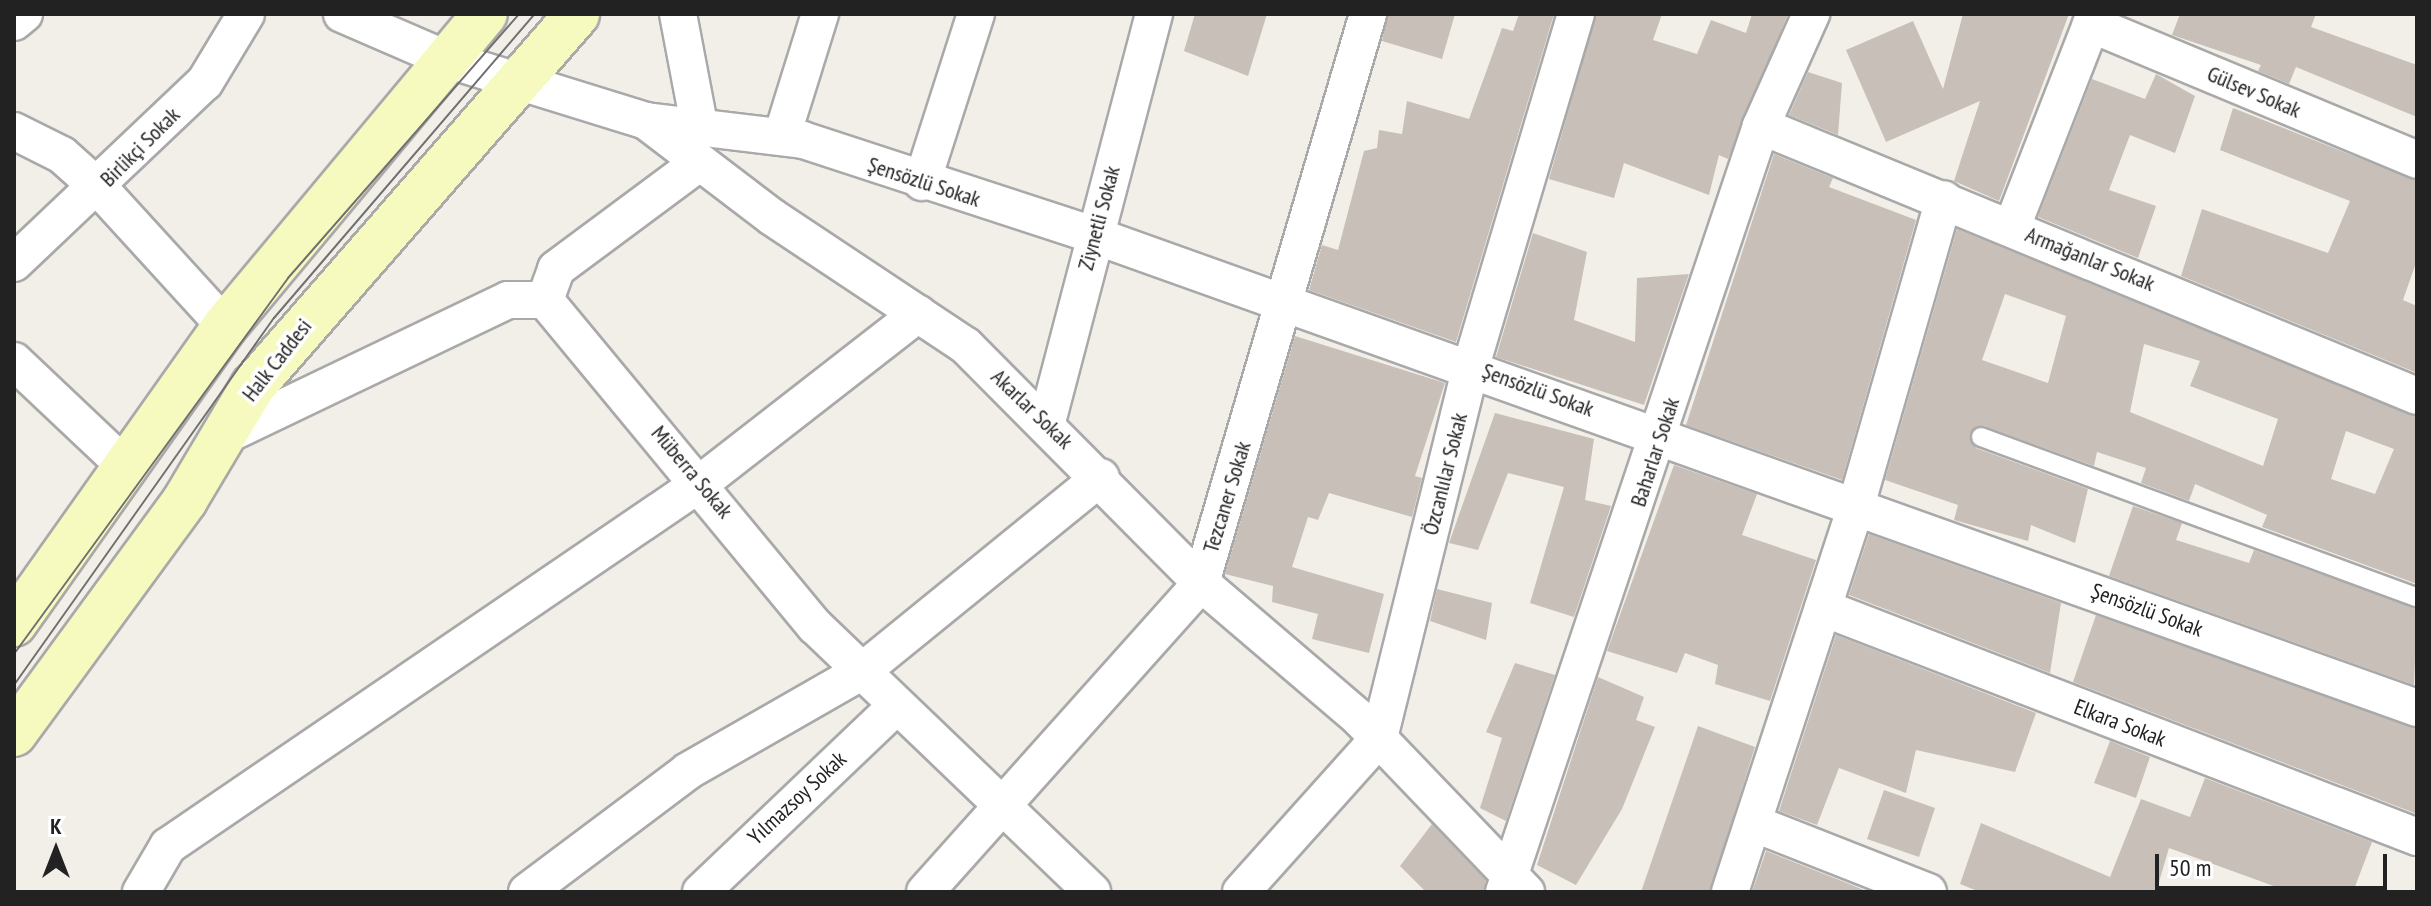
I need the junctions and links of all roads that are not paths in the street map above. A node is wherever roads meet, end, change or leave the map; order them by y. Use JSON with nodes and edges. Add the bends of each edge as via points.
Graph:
{"nodes":[{"id":1,"x":24,"y":14,"type":"edge"},
{"id":2,"x":246,"y":14,"type":"edge"},
{"id":3,"x":342,"y":14,"type":"edge"},
{"id":4,"x":485,"y":14,"type":"edge"},
{"id":5,"x":577,"y":14,"type":"edge"},
{"id":6,"x":678,"y":14,"type":"edge"},
{"id":7,"x":820,"y":14,"type":"edge"},
{"id":8,"x":976,"y":14,"type":"edge"},
{"id":9,"x":1154,"y":14,"type":"edge"},
{"id":10,"x":1368,"y":14,"type":"edge"},
{"id":11,"x":1576,"y":14,"type":"edge"},
{"id":12,"x":1811,"y":14,"type":"edge"},
{"id":13,"x":2093,"y":19,"type":"edge"},
{"id":14,"x":14,"y":22,"type":"edge"},
{"id":15,"x":446,"y":59,"type":"junction"},
{"id":16,"x":516,"y":81,"type":"junction"},
{"id":17,"x":646,"y":121,"type":"junction"},
{"id":18,"x":699,"y":124,"type":"junction"},
{"id":19,"x":1761,"y":126,"type":"junction"},
{"id":20,"x":14,"y":131,"type":"edge"},
{"id":21,"x":782,"y":136,"type":"junction"},
{"id":22,"x":2417,"y":160,"type":"edge"},
{"id":23,"x":700,"y":162,"type":"junction"},
{"id":24,"x":922,"y":182,"type":"junction"},
{"id":25,"x":100,"y":189,"type":"junction"},
{"id":26,"x":1944,"y":199,"type":"junction"},
{"id":27,"x":2012,"y":227,"type":"junction"},
{"id":28,"x":1093,"y":235,"type":"junction"},
{"id":29,"x":14,"y":263,"type":"edge"},
{"id":30,"x":545,"y":300,"type":"junction"},
{"id":31,"x":1286,"y":303,"type":"junction"},
{"id":32,"x":918,"y":314,"type":"junction"},
{"id":33,"x":225,"y":326,"type":"junction"},
{"id":34,"x":14,"y":361,"type":"edge"},
{"id":35,"x":1471,"y":366,"type":"junction"},
{"id":36,"x":2417,"y":396,"type":"edge"},
{"id":37,"x":1047,"y":422,"type":"junction"},
{"id":38,"x":1660,"y":435,"type":"junction"},
{"id":39,"x":222,"y":437,"type":"junction"},
{"id":40,"x":1981,"y":437,"type":"dead end"},
{"id":41,"x":122,"y":463,"type":"junction"},
{"id":42,"x":1101,"y":477,"type":"junction"},
{"id":43,"x":702,"y":482,"type":"junction"},
{"id":44,"x":1856,"y":506,"type":"junction"},
{"id":45,"x":1201,"y":583,"type":"junction"},
{"id":46,"x":2417,"y":597,"type":"edge"},
{"id":47,"x":1823,"y":608,"type":"junction"},
{"id":48,"x":14,"y":624,"type":"edge"},
{"id":49,"x":861,"y":672,"type":"junction"},
{"id":50,"x":896,"y":706,"type":"junction"},
{"id":51,"x":2417,"y":708,"type":"edge"},
{"id":52,"x":14,"y":734,"type":"edge"},
{"id":53,"x":1379,"y":738,"type":"junction"},
{"id":54,"x":999,"y":807,"type":"junction"},
{"id":55,"x":1753,"y":823,"type":"junction"},
{"id":56,"x":2417,"y":837,"type":"edge"},
{"id":57,"x":1514,"y":889,"type":"edge"},
{"id":58,"x":141,"y":892,"type":"edge"},
{"id":59,"x":527,"y":892,"type":"edge"},
{"id":60,"x":701,"y":892,"type":"edge"},
{"id":61,"x":925,"y":892,"type":"edge"},
{"id":62,"x":1092,"y":892,"type":"edge"},
{"id":63,"x":1241,"y":892,"type":"edge"},
{"id":64,"x":1730,"y":892,"type":"edge"},
{"id":65,"x":1928,"y":892,"type":"edge"}],
"edges":[{"from":1,"to":14,"type":"street"},
{"from":2,"to":25,"type":"street","name":"Birlikçi Sokak","via":[[205,82]]},
{"from":3,"to":15,"type":"street","name":"Akarlar Sokak"},
{"from":4,"to":15,"type":"main road"},
{"from":5,"to":16,"type":"main road","name":"Halk Caddesi"},
{"from":6,"to":18,"type":"street"},
{"from":7,"to":21,"type":"street"},
{"from":8,"to":24,"type":"street"},
{"from":9,"to":28,"type":"street","name":"Ziynetli Sokak"},
{"from":10,"to":31,"type":"street","name":"Tezcaner Sokak"},
{"from":11,"to":35,"type":"street","name":"Özcanlılar Sokak"},
{"from":12,"to":19,"type":"street","name":"Baharlar Sokak"},
{"from":13,"to":22,"type":"street","name":"Gülsev Sokak"},
{"from":13,"to":27,"type":"street"},
{"from":15,"to":16,"type":"street","name":"Akarlar Sokak"},
{"from":15,"to":33,"type":"main road"},
{"from":16,"to":17,"type":"street","name":"Akarlar Sokak"},
{"from":16,"to":39,"type":"main road","name":"Halk Caddesi","via":[[310,316]]},
{"from":17,"to":18,"type":"street","name":"Şensözlü Sokak"},
{"from":17,"to":23,"type":"street","name":"Akarlar Sokak"},
{"from":18,"to":21,"type":"street","name":"Şensözlü Sokak"},
{"from":19,"to":26,"type":"street","name":"Armağanlar Sokak"},
{"from":19,"to":38,"type":"street","name":"Baharlar Sokak"},
{"from":20,"to":25,"type":"street","via":[[62,155]]},
{"from":21,"to":24,"type":"street","name":"Şensözlü Sokak"},
{"from":23,"to":30,"type":"street","via":[[556,269]]},
{"from":23,"to":32,"type":"street","name":"Akarlar Sokak"},
{"from":24,"to":28,"type":"street","name":"Şensözlü Sokak"},
{"from":25,"to":29,"type":"street","name":"Birlikçi Sokak"},
{"from":25,"to":33,"type":"street"},
{"from":26,"to":27,"type":"street","name":"Armağanlar Sokak"},
{"from":26,"to":44,"type":"street"},
{"from":27,"to":36,"type":"street","name":"Armağanlar Sokak"},
{"from":28,"to":31,"type":"street","name":"Şensözlü Sokak"},
{"from":28,"to":37,"type":"street","name":"Ziynetli Sokak"},
{"from":30,"to":39,"type":"street","via":[[508,300]]},
{"from":30,"to":43,"type":"street","name":"Müberra Sokak"},
{"from":31,"to":35,"type":"street","name":"Şensözlü Sokak"},
{"from":31,"to":45,"type":"street","name":"Tezcaner Sokak"},
{"from":32,"to":37,"type":"street","name":"Akarlar Sokak","via":[[966,346]]},
{"from":32,"to":43,"type":"street"},
{"from":33,"to":41,"type":"main road"},
{"from":34,"to":41,"type":"street"},
{"from":35,"to":38,"type":"street","name":"Şensözlü Sokak"},
{"from":35,"to":53,"type":"street","name":"Özcanlılar Sokak"},
{"from":37,"to":42,"type":"street","name":"Akarlar Sokak"},
{"from":38,"to":44,"type":"street","name":"Şensözlü Sokak"},
{"from":38,"to":57,"type":"street","name":"Baharlar Sokak"},
{"from":39,"to":52,"type":"main road","name":"Halk Caddesi"},
{"from":40,"to":46,"type":"lane"},
{"from":41,"to":48,"type":"main road"},
{"from":42,"to":45,"type":"street","name":"Akarlar Sokak"},
{"from":42,"to":49,"type":"street"},
{"from":43,"to":49,"type":"street","name":"Müberra Sokak","via":[[815,626]]},
{"from":43,"to":58,"type":"street","via":[[168,846]]},
{"from":44,"to":47,"type":"street"},
{"from":44,"to":51,"type":"street","name":"Şensözlü Sokak"},
{"from":45,"to":53,"type":"street","name":"Akarlar Sokak"},
{"from":45,"to":54,"type":"street","name":"Tezcaner Sokak"},
{"from":47,"to":55,"type":"street"},
{"from":47,"to":56,"type":"street","name":"Elkara Sokak"},
{"from":49,"to":50,"type":"street","name":"Müberra Sokak"},
{"from":49,"to":59,"type":"street","via":[[688,771]]},
{"from":50,"to":54,"type":"street","name":"Müberra Sokak"},
{"from":50,"to":60,"type":"street","name":"Yılmazsoy Sokak"},
{"from":53,"to":57,"type":"street","name":"Akarlar Sokak","via":[[1482,840]]},
{"from":53,"to":63,"type":"street","name":"Özcanlılar Sokak"},
{"from":54,"to":61,"type":"street","name":"Tezcaner Sokak"},
{"from":54,"to":62,"type":"street","name":"Müberra Sokak"},
{"from":55,"to":64,"type":"street"},
{"from":55,"to":65,"type":"street"}]}
